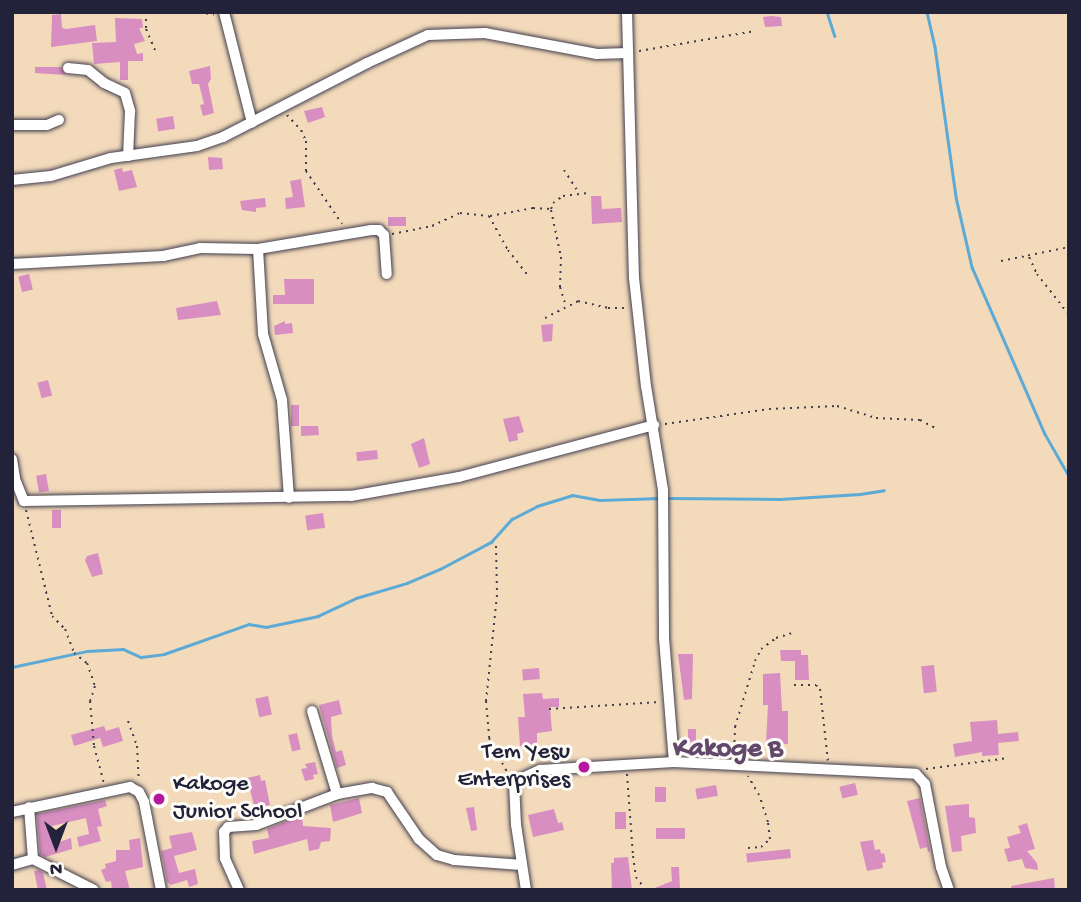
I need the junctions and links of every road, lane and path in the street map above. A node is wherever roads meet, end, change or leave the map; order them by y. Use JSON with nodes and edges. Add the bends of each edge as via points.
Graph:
{"nodes":[{"id":1,"x":146,"y":12,"type":"edge"},
{"id":2,"x":199,"y":12,"type":"edge"},
{"id":3,"x":627,"y":12,"type":"edge"},
{"id":4,"x":225,"y":15,"type":"edge"},
{"id":5,"x":755,"y":31,"type":"dead end"},
{"id":6,"x":628,"y":53,"type":"junction"},
{"id":7,"x":157,"y":55,"type":"dead end"},
{"id":8,"x":68,"y":68,"type":"dead end"},
{"id":9,"x":279,"y":106,"type":"junction"},
{"id":10,"x":59,"y":120,"type":"dead end"},
{"id":11,"x":252,"y":123,"type":"junction"},
{"id":12,"x":12,"y":125,"type":"edge"},
{"id":13,"x":128,"y":156,"type":"junction"},
{"id":14,"x":564,"y":170,"type":"dead end"},
{"id":15,"x":12,"y":180,"type":"edge"},
{"id":16,"x":588,"y":193,"type":"dead end"},
{"id":17,"x":579,"y":194,"type":"junction"},
{"id":18,"x":551,"y":209,"type":"junction"},
{"id":19,"x":489,"y":216,"type":"junction"},
{"id":20,"x":349,"y":235,"type":"junction"},
{"id":21,"x":384,"y":235,"type":"junction"},
{"id":22,"x":1069,"y":247,"type":"edge"},
{"id":23,"x":258,"y":249,"type":"junction"},
{"id":24,"x":1029,"y":257,"type":"junction"},
{"id":25,"x":1001,"y":261,"type":"dead end"},
{"id":26,"x":12,"y":264,"type":"edge"},
{"id":27,"x":387,"y":274,"type":"dead end"},
{"id":28,"x":528,"y":276,"type":"dead end"},
{"id":29,"x":637,"y":306,"type":"junction"},
{"id":30,"x":566,"y":307,"type":"junction"},
{"id":31,"x":1069,"y":315,"type":"edge"},
{"id":32,"x":545,"y":318,"type":"dead end"},
{"id":33,"x":653,"y":425,"type":"junction"},
{"id":34,"x":935,"y":428,"type":"dead end"},
{"id":35,"x":12,"y":459,"type":"edge"},
{"id":36,"x":289,"y":498,"type":"junction"},
{"id":37,"x":24,"y":500,"type":"junction"},
{"id":38,"x":496,"y":546,"type":"dead end"},
{"id":39,"x":792,"y":633,"type":"dead end"},
{"id":40,"x":794,"y":685,"type":"dead end"},
{"id":41,"x":668,"y":701,"type":"junction"},
{"id":42,"x":550,"y":709,"type":"dead end"},
{"id":43,"x":312,"y":711,"type":"dead end"},
{"id":44,"x":128,"y":721,"type":"dead end"},
{"id":45,"x":1008,"y":758,"type":"dead end"},
{"id":46,"x":674,"y":762,"type":"junction"},
{"id":47,"x":734,"y":764,"type":"junction"},
{"id":48,"x":748,"y":765,"type":"junction"},
{"id":49,"x":626,"y":766,"type":"junction"},
{"id":50,"x":828,"y":768,"type":"junction"},
{"id":51,"x":908,"y":772,"type":"junction"},
{"id":52,"x":514,"y":782,"type":"junction"},
{"id":53,"x":105,"y":792,"type":"junction"},
{"id":54,"x":139,"y":792,"type":"junction"},
{"id":55,"x":337,"y":794,"type":"junction"},
{"id":56,"x":29,"y":807,"type":"junction"},
{"id":57,"x":12,"y":812,"type":"edge"},
{"id":58,"x":748,"y":848,"type":"dead end"},
{"id":59,"x":33,"y":859,"type":"junction"},
{"id":60,"x":12,"y":865,"type":"edge"},
{"id":61,"x":522,"y":865,"type":"junction"},
{"id":62,"x":642,"y":885,"type":"dead end"},
{"id":63,"x":94,"y":890,"type":"edge"},
{"id":64,"x":161,"y":890,"type":"edge"},
{"id":65,"x":239,"y":890,"type":"edge"},
{"id":66,"x":526,"y":890,"type":"edge"},
{"id":67,"x":949,"y":890,"type":"edge"}],
"edges":[{"from":1,"to":7,"type":"path","via":[[146,29]]},
{"from":2,"to":4,"type":"path"},
{"from":3,"to":6,"type":"street"},
{"from":4,"to":11,"type":"street"},
{"from":5,"to":6,"type":"path"},
{"from":6,"to":9,"type":"street","via":[[597,54],[485,33],[446,32],[415,39]]},
{"from":6,"to":29,"type":"street"},
{"from":8,"to":13,"type":"street","via":[[88,70],[125,93],[130,111]]},
{"from":9,"to":11,"type":"street"},
{"from":9,"to":20,"type":"path","via":[[301,130],[306,141],[306,171]]},
{"from":10,"to":12,"type":"street","via":[[47,125]]},
{"from":11,"to":13,"type":"street","via":[[197,146]]},
{"from":13,"to":15,"type":"street","via":[[51,176]]},
{"from":14,"to":17,"type":"path"},
{"from":16,"to":17,"type":"path"},
{"from":17,"to":18,"type":"path","via":[[563,197]]},
{"from":18,"to":19,"type":"path"},
{"from":18,"to":30,"type":"path"},
{"from":19,"to":21,"type":"path","via":[[460,213],[432,226]]},
{"from":19,"to":28,"type":"path"},
{"from":20,"to":21,"type":"street","via":[[379,230]]},
{"from":20,"to":23,"type":"street"},
{"from":21,"to":27,"type":"street"},
{"from":22,"to":24,"type":"path"},
{"from":23,"to":26,"type":"street","via":[[200,248],[163,256]]},
{"from":23,"to":36,"type":"street","via":[[263,334],[282,400]]},
{"from":24,"to":25,"type":"path"},
{"from":24,"to":31,"type":"path"},
{"from":29,"to":30,"type":"path","via":[[620,309],[578,300]]},
{"from":29,"to":33,"type":"street"},
{"from":30,"to":32,"type":"path"},
{"from":33,"to":34,"type":"path","via":[[837,405],[876,418],[920,420]]},
{"from":33,"to":36,"type":"street","via":[[387,492]]},
{"from":33,"to":41,"type":"street","via":[[664,504]]},
{"from":35,"to":37,"type":"street"},
{"from":36,"to":37,"type":"street"},
{"from":37,"to":53,"type":"path","via":[[52,616],[65,629],[74,653],[87,663],[94,686],[90,701],[94,746]]},
{"from":38,"to":52,"type":"path","via":[[497,595],[486,701],[489,737]]},
{"from":39,"to":47,"type":"path","via":[[769,644],[755,661],[735,727]]},
{"from":40,"to":50,"type":"path","via":[[820,689]]},
{"from":41,"to":42,"type":"path"},
{"from":41,"to":46,"type":"street"},
{"from":43,"to":55,"type":"street"},
{"from":44,"to":54,"type":"path","via":[[137,746]]},
{"from":45,"to":51,"type":"path"},
{"from":46,"to":47,"type":"street"},
{"from":46,"to":49,"type":"street"},
{"from":47,"to":48,"type":"street"},
{"from":48,"to":50,"type":"street"},
{"from":48,"to":58,"type":"path","via":[[770,839],[761,847]]},
{"from":49,"to":52,"type":"street","via":[[540,770]]},
{"from":49,"to":62,"type":"path","via":[[633,856]]},
{"from":50,"to":51,"type":"street"},
{"from":51,"to":67,"type":"street","via":[[925,784]]},
{"from":52,"to":61,"type":"street"},
{"from":53,"to":54,"type":"street","via":[[130,787]]},
{"from":53,"to":56,"type":"street"},
{"from":54,"to":64,"type":"street"},
{"from":55,"to":61,"type":"street","via":[[372,788],[387,792],[419,839],[437,855]]},
{"from":55,"to":65,"type":"street","via":[[256,825],[228,827],[225,858]]},
{"from":56,"to":57,"type":"street"},
{"from":56,"to":59,"type":"street"},
{"from":59,"to":60,"type":"street"},
{"from":59,"to":63,"type":"street"},
{"from":61,"to":66,"type":"street"}]}
